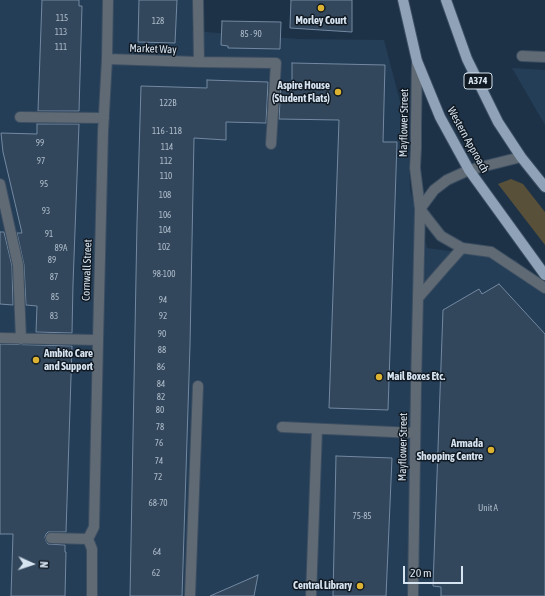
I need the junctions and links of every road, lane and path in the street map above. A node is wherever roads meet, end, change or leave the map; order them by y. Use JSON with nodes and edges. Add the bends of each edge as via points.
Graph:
{"nodes":[{"id":1,"x":108,"y":0,"type":"edge"},
{"id":2,"x":198,"y":0,"type":"edge"},
{"id":3,"x":404,"y":0,"type":"edge"},
{"id":4,"x":446,"y":0,"type":"edge"},
{"id":5,"x":522,"y":56,"type":"dead end"},
{"id":6,"x":545,"y":57,"type":"edge"},
{"id":7,"x":107,"y":59,"type":"junction"},
{"id":8,"x":417,"y":61,"type":"junction"},
{"id":9,"x":199,"y":62,"type":"junction"},
{"id":10,"x":20,"y":117,"type":"dead end"},
{"id":11,"x":104,"y":118,"type":"junction"},
{"id":12,"x":271,"y":144,"type":"dead end"},
{"id":13,"x":521,"y":157,"type":"junction"},
{"id":14,"x":469,"y":170,"type":"junction"},
{"id":15,"x":0,"y":184,"type":"edge"},
{"id":16,"x":545,"y":187,"type":"edge"},
{"id":17,"x":420,"y":209,"type":"junction"},
{"id":18,"x":462,"y":248,"type":"junction"},
{"id":19,"x":545,"y":275,"type":"edge"},
{"id":20,"x":545,"y":288,"type":"edge"},
{"id":21,"x":418,"y":298,"type":"junction"},
{"id":22,"x":0,"y":338,"type":"edge"},
{"id":23,"x":21,"y":338,"type":"junction"},
{"id":24,"x":98,"y":340,"type":"junction"},
{"id":25,"x":198,"y":386,"type":"dead end"},
{"id":26,"x":282,"y":427,"type":"dead end"},
{"id":27,"x":317,"y":429,"type":"junction"},
{"id":28,"x":415,"y":433,"type":"junction"},
{"id":29,"x":51,"y":538,"type":"dead end"},
{"id":30,"x":88,"y":538,"type":"junction"},
{"id":31,"x":92,"y":596,"type":"edge"},
{"id":32,"x":190,"y":596,"type":"edge"},
{"id":33,"x":311,"y":596,"type":"edge"},
{"id":34,"x":413,"y":596,"type":"edge"}],
"edges":[{"from":1,"to":7,"type":"street","name":"Cornwall Street"},
{"from":2,"to":9,"type":"street"},
{"from":3,"to":8,"type":"main road","name":"Western Approach"},
{"from":4,"to":13,"type":"main road","number":"A374","via":[[467,59],[498,122]]},
{"from":5,"to":6,"type":"street"},
{"from":7,"to":9,"type":"street","name":"Market Way"},
{"from":7,"to":11,"type":"street","name":"Cornwall Street"},
{"from":8,"to":14,"type":"main road","name":"Western Approach","via":[[440,117]]},
{"from":8,"to":17,"type":"street","name":"Mayflower Street","via":[[415,168]]},
{"from":9,"to":12,"type":"street","name":"Market Way","via":[[276,63]]},
{"from":10,"to":11,"type":"street"},
{"from":11,"to":24,"type":"street","name":"Cornwall Street"},
{"from":13,"to":14,"type":"street"},
{"from":13,"to":16,"type":"main road","number":"A374"},
{"from":14,"to":17,"type":"street","via":[[447,180],[434,190]]},
{"from":14,"to":19,"type":"main road","name":"Western Approach"},
{"from":15,"to":23,"type":"street","via":[[18,265]]},
{"from":17,"to":18,"type":"street","via":[[442,236]]},
{"from":17,"to":21,"type":"street","name":"Mayflower Street"},
{"from":18,"to":20,"type":"street","via":[[491,252]]},
{"from":18,"to":21,"type":"street"},
{"from":21,"to":28,"type":"street","name":"Mayflower Street"},
{"from":22,"to":23,"type":"street"},
{"from":23,"to":24,"type":"street"},
{"from":24,"to":30,"type":"street","name":"Cornwall Street","via":[[95,520]]},
{"from":25,"to":32,"type":"street"},
{"from":26,"to":27,"type":"street"},
{"from":27,"to":28,"type":"street"},
{"from":27,"to":33,"type":"street"},
{"from":28,"to":34,"type":"street","name":"Mayflower Street"},
{"from":29,"to":30,"type":"street"},
{"from":30,"to":31,"type":"street","via":[[92,549]]}]}
